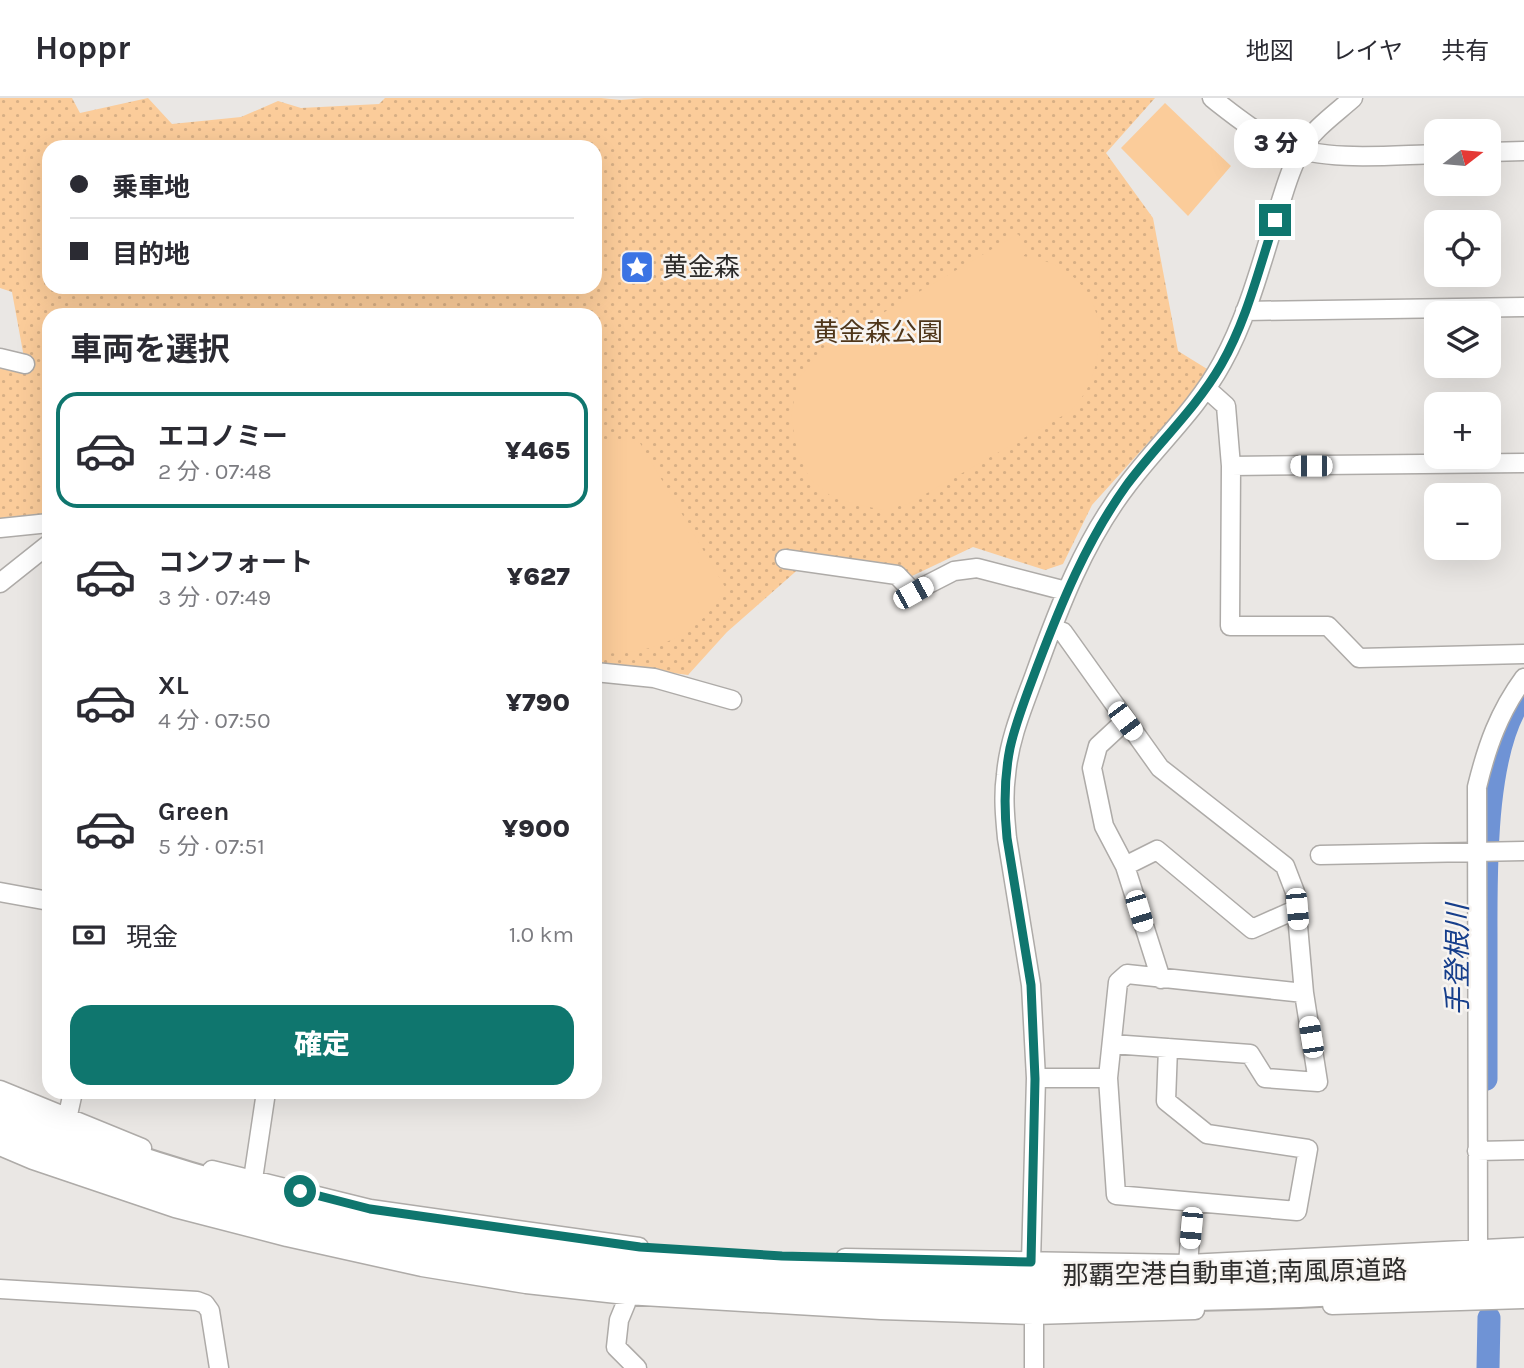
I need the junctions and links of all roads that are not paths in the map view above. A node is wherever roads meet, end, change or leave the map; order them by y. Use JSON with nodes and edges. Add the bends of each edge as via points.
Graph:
{"nodes":[{"id":1,"x":1212,"y":98,"type":"edge"},
{"id":2,"x":1353,"y":98,"type":"edge"},
{"id":3,"x":1301,"y":150,"type":"junction"},
{"id":4,"x":1524,"y":151,"type":"edge"},
{"id":5,"x":1502,"y":152,"type":"edge"},
{"id":6,"x":1424,"y":153,"type":"edge"},
{"id":7,"x":1524,"y":307,"type":"edge"},
{"id":8,"x":1245,"y":311,"type":"junction"},
{"id":9,"x":0,"y":358,"type":"edge"},
{"id":10,"x":25,"y":364,"type":"dead end"},
{"id":11,"x":1207,"y":389,"type":"junction"},
{"id":12,"x":1524,"y":463,"type":"edge"},
{"id":13,"x":1231,"y":466,"type":"junction"},
{"id":14,"x":42,"y":524,"type":"edge"},
{"id":15,"x":0,"y":528,"type":"edge"},
{"id":16,"x":42,"y":550,"type":"edge"},
{"id":17,"x":785,"y":559,"type":"dead end"},
{"id":18,"x":0,"y":583,"type":"edge"},
{"id":19,"x":1066,"y":591,"type":"junction"},
{"id":20,"x":1052,"y":629,"type":"junction"},
{"id":21,"x":1524,"y":654,"type":"edge"},
{"id":22,"x":602,"y":673,"type":"edge"},
{"id":23,"x":1524,"y":678,"type":"edge"},
{"id":24,"x":732,"y":700,"type":"dead end"},
{"id":25,"x":1125,"y":721,"type":"junction"},
{"id":26,"x":1524,"y":851,"type":"edge"},
{"id":27,"x":1478,"y":852,"type":"junction"},
{"id":28,"x":1320,"y":855,"type":"dead end"},
{"id":29,"x":1125,"y":866,"type":"junction"},
{"id":30,"x":0,"y":892,"type":"edge"},
{"id":31,"x":42,"y":900,"type":"edge"},
{"id":32,"x":1297,"y":909,"type":"junction"},
{"id":33,"x":1153,"y":955,"type":"junction"},
{"id":34,"x":1127,"y":974,"type":"junction"},
{"id":35,"x":1161,"y":979,"type":"junction"},
{"id":36,"x":1304,"y":993,"type":"junction"},
{"id":37,"x":1111,"y":1044,"type":"junction"},
{"id":38,"x":1168,"y":1048,"type":"junction"},
{"id":39,"x":1108,"y":1078,"type":"junction"},
{"id":40,"x":1035,"y":1079,"type":"junction"},
{"id":41,"x":0,"y":1090,"type":"edge"},
{"id":42,"x":71,"y":1099,"type":"edge"},
{"id":43,"x":265,"y":1099,"type":"edge"},
{"id":44,"x":0,"y":1109,"type":"edge"},
{"id":45,"x":67,"y":1119,"type":"junction"},
{"id":46,"x":0,"y":1131,"type":"edge"},
{"id":47,"x":0,"y":1146,"type":"edge"},
{"id":48,"x":1524,"y":1150,"type":"edge"},
{"id":49,"x":1477,"y":1151,"type":"junction"},
{"id":50,"x":253,"y":1178,"type":"junction"},
{"id":51,"x":1193,"y":1202,"type":"junction"},
{"id":52,"x":1524,"y":1247,"type":"edge"},
{"id":53,"x":1478,"y":1248,"type":"junction"},
{"id":54,"x":1031,"y":1262,"type":"junction"},
{"id":55,"x":1524,"y":1262,"type":"edge"},
{"id":56,"x":1188,"y":1264,"type":"junction"},
{"id":57,"x":1524,"y":1281,"type":"edge"},
{"id":58,"x":0,"y":1289,"type":"edge"},
{"id":59,"x":626,"y":1295,"type":"junction"},
{"id":60,"x":1524,"y":1299,"type":"edge"},
{"id":61,"x":1034,"y":1315,"type":"junction"},
{"id":62,"x":219,"y":1368,"type":"edge"},
{"id":63,"x":637,"y":1368,"type":"edge"},
{"id":64,"x":1034,"y":1368,"type":"edge"}],
"edges":[{"from":1,"to":3,"type":"street","via":[[1264,135]]},
{"from":2,"to":3,"type":"street","via":[[1312,134]]},
{"from":3,"to":6,"type":"street","via":[[1345,155]]},
{"from":3,"to":8,"type":"street"},
{"from":4,"to":5,"type":"street"},
{"from":7,"to":8,"type":"street"},
{"from":8,"to":11,"type":"street"},
{"from":9,"to":10,"type":"street"},
{"from":11,"to":13,"type":"street","via":[[1226,406]]},
{"from":11,"to":19,"type":"street","via":[[1128,483]]},
{"from":12,"to":13,"type":"street"},
{"from":13,"to":21,"type":"street","via":[[1230,626],[1328,626],[1359,658]]},
{"from":14,"to":15,"type":"street"},
{"from":16,"to":18,"type":"street"},
{"from":17,"to":19,"type":"street","via":[[897,575],[913,593],[954,571],[977,568]]},
{"from":19,"to":20,"type":"street"},
{"from":20,"to":25,"type":"street","via":[[1063,632]]},
{"from":20,"to":40,"type":"street","via":[[1010,747],[1004,795],[1031,985]]},
{"from":22,"to":24,"type":"street","via":[[654,678]]},
{"from":23,"to":27,"type":"street","via":[[1507,701],[1484,758],[1477,787]]},
{"from":25,"to":29,"type":"street","via":[[1098,746],[1092,768],[1104,826]]},
{"from":25,"to":32,"type":"street","via":[[1160,768],[1284,866]]},
{"from":26,"to":27,"type":"street"},
{"from":27,"to":28,"type":"street"},
{"from":27,"to":49,"type":"street"},
{"from":29,"to":32,"type":"street","via":[[1157,850],[1252,929]]},
{"from":29,"to":33,"type":"street"},
{"from":30,"to":31,"type":"street"},
{"from":32,"to":36,"type":"street"},
{"from":33,"to":34,"type":"street"},
{"from":33,"to":35,"type":"street"},
{"from":34,"to":35,"type":"street"},
{"from":34,"to":37,"type":"street","via":[[1118,982]]},
{"from":35,"to":36,"type":"street"},
{"from":36,"to":38,"type":"street","via":[[1318,1082],[1265,1078],[1250,1054]]},
{"from":37,"to":38,"type":"street"},
{"from":37,"to":39,"type":"street"},
{"from":38,"to":51,"type":"street","via":[[1166,1101],[1207,1134],[1308,1149],[1297,1211]]},
{"from":39,"to":40,"type":"street"},
{"from":39,"to":51,"type":"street","via":[[1116,1195]]},
{"from":40,"to":54,"type":"street"},
{"from":41,"to":45,"type":"street"},
{"from":42,"to":45,"type":"street"},
{"from":43,"to":50,"type":"street"},
{"from":44,"to":55,"type":"highway","name":"那覇空港自動車道;南風原道路","via":[[123,1154],[312,1208],[438,1234],[631,1259],[1116,1278],[1296,1275]]},
{"from":45,"to":50,"type":"street","via":[[178,1162]]},
{"from":46,"to":57,"type":"highway","name":"那覇空港自動車道;南風原道路","via":[[197,1199],[307,1227],[421,1250],[626,1279],[821,1291],[1102,1297],[1299,1294]]},
{"from":47,"to":59,"type":"street","via":[[175,1208],[286,1237],[422,1267]]},
{"from":48,"to":49,"type":"street"},
{"from":49,"to":53,"type":"street"},
{"from":50,"to":54,"type":"street","via":[[370,1209],[640,1247],[782,1256]]},
{"from":51,"to":56,"type":"street"},
{"from":52,"to":53,"type":"street"},
{"from":53,"to":56,"type":"street"},
{"from":54,"to":56,"type":"street"},
{"from":58,"to":62,"type":"street","via":[[197,1301],[210,1311]]},
{"from":59,"to":61,"type":"street"},
{"from":59,"to":63,"type":"street","via":[[616,1347]]},
{"from":60,"to":61,"type":"street"},
{"from":61,"to":64,"type":"street"}]}
